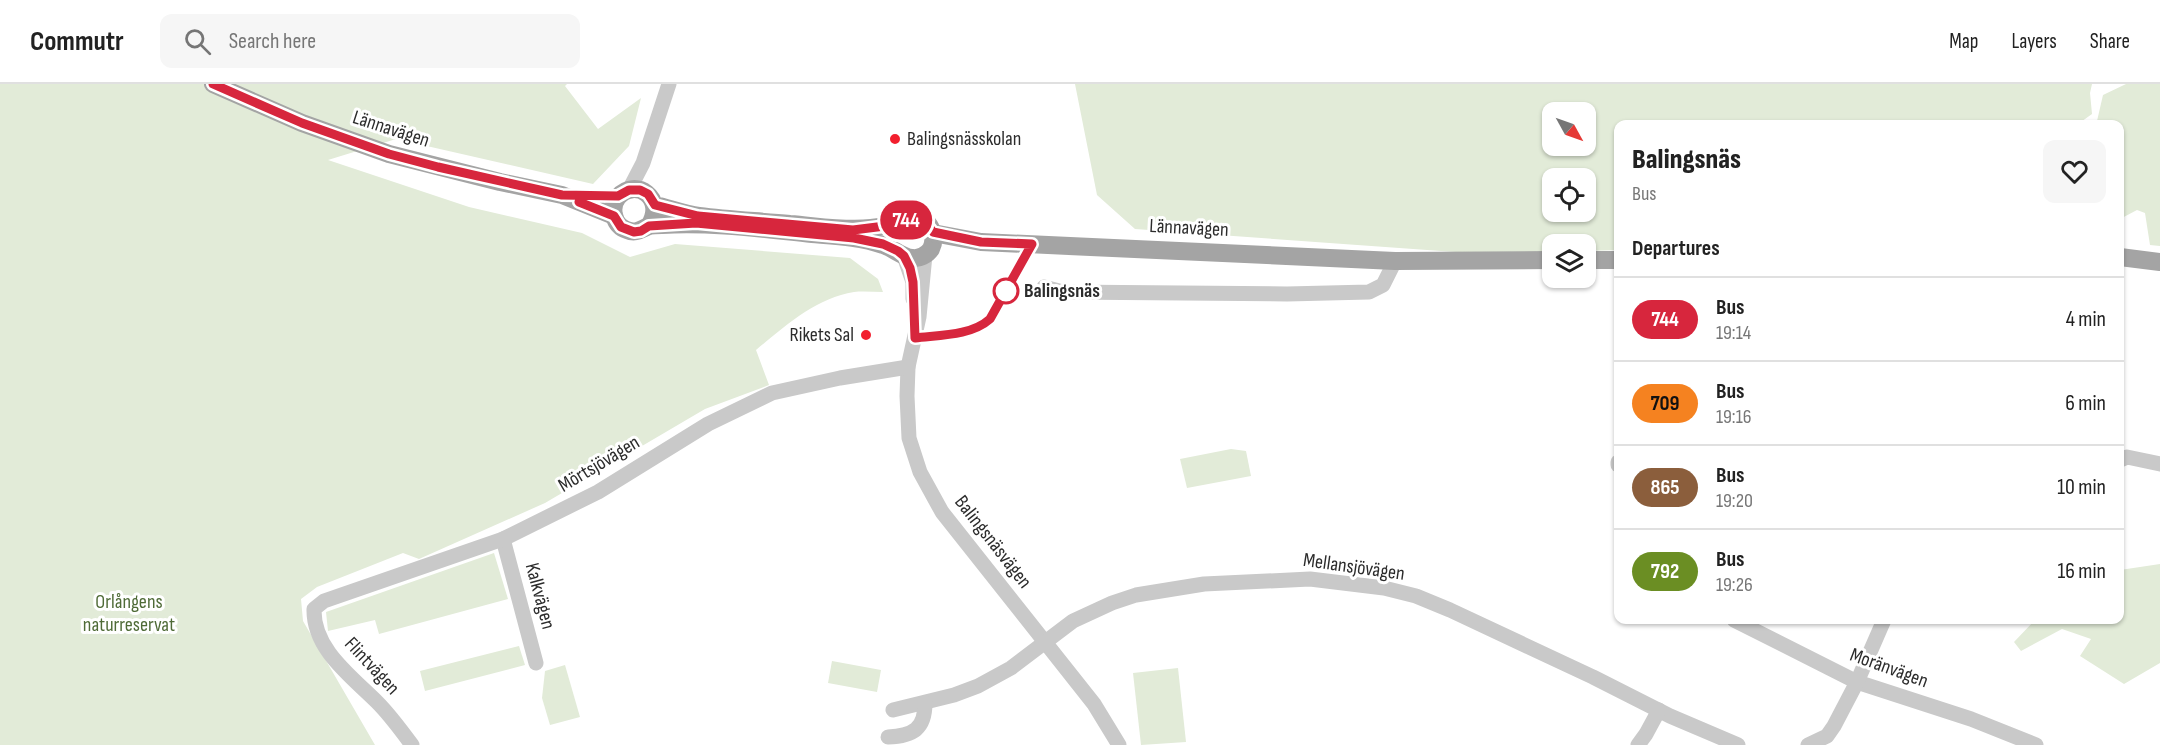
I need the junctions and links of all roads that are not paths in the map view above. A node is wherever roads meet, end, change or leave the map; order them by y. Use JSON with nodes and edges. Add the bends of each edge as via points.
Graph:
{"nodes":[{"id":1,"x":213,"y":84,"type":"edge"},
{"id":2,"x":669,"y":84,"type":"edge"},
{"id":3,"x":643,"y":163,"type":"junction"},
{"id":4,"x":624,"y":193,"type":"junction"},
{"id":5,"x":562,"y":195,"type":"junction"},
{"id":6,"x":653,"y":201,"type":"junction"},
{"id":7,"x":614,"y":216,"type":"junction"},
{"id":8,"x":901,"y":224,"type":"junction"},
{"id":9,"x":649,"y":226,"type":"junction"},
{"id":10,"x":930,"y":245,"type":"junction"},
{"id":11,"x":901,"y":253,"type":"junction"},
{"id":12,"x":2124,"y":258,"type":"edge"},
{"id":13,"x":1542,"y":260,"type":"edge"},
{"id":14,"x":1596,"y":260,"type":"edge"},
{"id":15,"x":1614,"y":260,"type":"edge"},
{"id":16,"x":1395,"y":261,"type":"junction"},
{"id":17,"x":2160,"y":262,"type":"edge"},
{"id":18,"x":1044,"y":287,"type":"dead end"},
{"id":19,"x":915,"y":338,"type":"junction"},
{"id":20,"x":908,"y":368,"type":"junction"},
{"id":21,"x":2124,"y":458,"type":"edge"},
{"id":22,"x":2160,"y":464,"type":"edge"},
{"id":23,"x":503,"y":539,"type":"junction"},
{"id":24,"x":314,"y":609,"type":"joint"},
{"id":25,"x":1742,"y":624,"type":"edge"},
{"id":26,"x":1882,"y":624,"type":"edge"},
{"id":27,"x":1045,"y":643,"type":"junction"},
{"id":28,"x":536,"y":663,"type":"dead end"},
{"id":29,"x":1857,"y":681,"type":"junction"},
{"id":30,"x":925,"y":702,"type":"junction"},
{"id":31,"x":893,"y":710,"type":"dead end"},
{"id":32,"x":1659,"y":710,"type":"junction"},
{"id":33,"x":888,"y":737,"type":"dead end"},
{"id":34,"x":1831,"y":741,"type":"edge"},
{"id":35,"x":412,"y":745,"type":"edge"},
{"id":36,"x":1119,"y":745,"type":"edge"},
{"id":37,"x":1638,"y":745,"type":"edge"},
{"id":38,"x":1738,"y":745,"type":"edge"},
{"id":39,"x":1808,"y":745,"type":"edge"},
{"id":40,"x":2036,"y":745,"type":"edge"}],
"edges":[{"from":1,"to":5,"type":"main road","name":"Lännavägen","via":[[302,123],[389,154]]},
{"from":2,"to":3,"type":"street"},
{"from":3,"to":4,"type":"street"},
{"from":3,"to":6,"type":"street"},
{"from":4,"to":5,"type":"main road","name":"Lännavägen"},
{"from":4,"to":6,"type":"main road","name":"Lännavägen","via":[[640,190]]},
{"from":4,"to":7,"type":"main road","via":[[614,206]]},
{"from":5,"to":7,"type":"main road","name":"Lännavägen"},
{"from":6,"to":8,"type":"main road","name":"Lännavägen","via":[[698,216],[853,230]]},
{"from":6,"to":9,"type":"main road","via":[[655,214]]},
{"from":7,"to":9,"type":"main road","name":"Lännavägen","via":[[618,224],[630,231]]},
{"from":8,"to":10,"type":"main road","name":"Lännavägen","via":[[909,219],[921,220],[930,227]]},
{"from":8,"to":11,"type":"main road","via":[[894,238]]},
{"from":9,"to":11,"type":"main road","name":"Lännavägen","via":[[696,223],[854,238],[883,244]]},
{"from":10,"to":11,"type":"main road","name":"Lännavägen","via":[[914,258]]},
{"from":10,"to":16,"type":"main road","name":"Lännavägen","via":[[981,242]]},
{"from":10,"to":19,"type":"street","name":"Balingsnäsvägen"},
{"from":11,"to":19,"type":"street","name":"Balingsnäsvägen","via":[[913,282]]},
{"from":12,"to":17,"type":"main road"},
{"from":13,"to":16,"type":"main road","name":"Lännavägen"},
{"from":14,"to":15,"type":"main road"},
{"from":16,"to":18,"type":"street","via":[[1383,285],[1369,292],[1063,292]]},
{"from":19,"to":20,"type":"street","name":"Balingsnäsvägen"},
{"from":20,"to":23,"type":"street","name":"Mörtsjövägen","via":[[772,393],[708,424],[598,492]]},
{"from":20,"to":27,"type":"street","name":"Balingsnäsvägen","via":[[909,438],[927,488]]},
{"from":21,"to":22,"type":"street"},
{"from":23,"to":24,"type":"street","name":"Mörtsjövägen","via":[[342,594]]},
{"from":23,"to":28,"type":"street","name":"Kalkvägen"},
{"from":24,"to":35,"type":"street","name":"Flintvägen","via":[[318,635],[333,658],[379,703]]},
{"from":25,"to":29,"type":"street","name":"Moränvägen"},
{"from":26,"to":29,"type":"street"},
{"from":27,"to":30,"type":"street","name":"Mellansjövägen","via":[[991,680]]},
{"from":27,"to":32,"type":"street","name":"Mellansjövägen","via":[[1073,621],[1136,595],[1204,584],[1310,579],[1416,596]]},
{"from":27,"to":36,"type":"street","name":"Balingsnäsvägen","via":[[1094,704]]},
{"from":29,"to":34,"type":"street"},
{"from":29,"to":40,"type":"street","name":"Moränvägen"},
{"from":30,"to":31,"type":"street","name":"Mellansjövägen"},
{"from":30,"to":33,"type":"street","via":[[915,732]]},
{"from":32,"to":37,"type":"street"},
{"from":32,"to":38,"type":"street","name":"Mellansjövägen"},
{"from":34,"to":39,"type":"street"}]}
